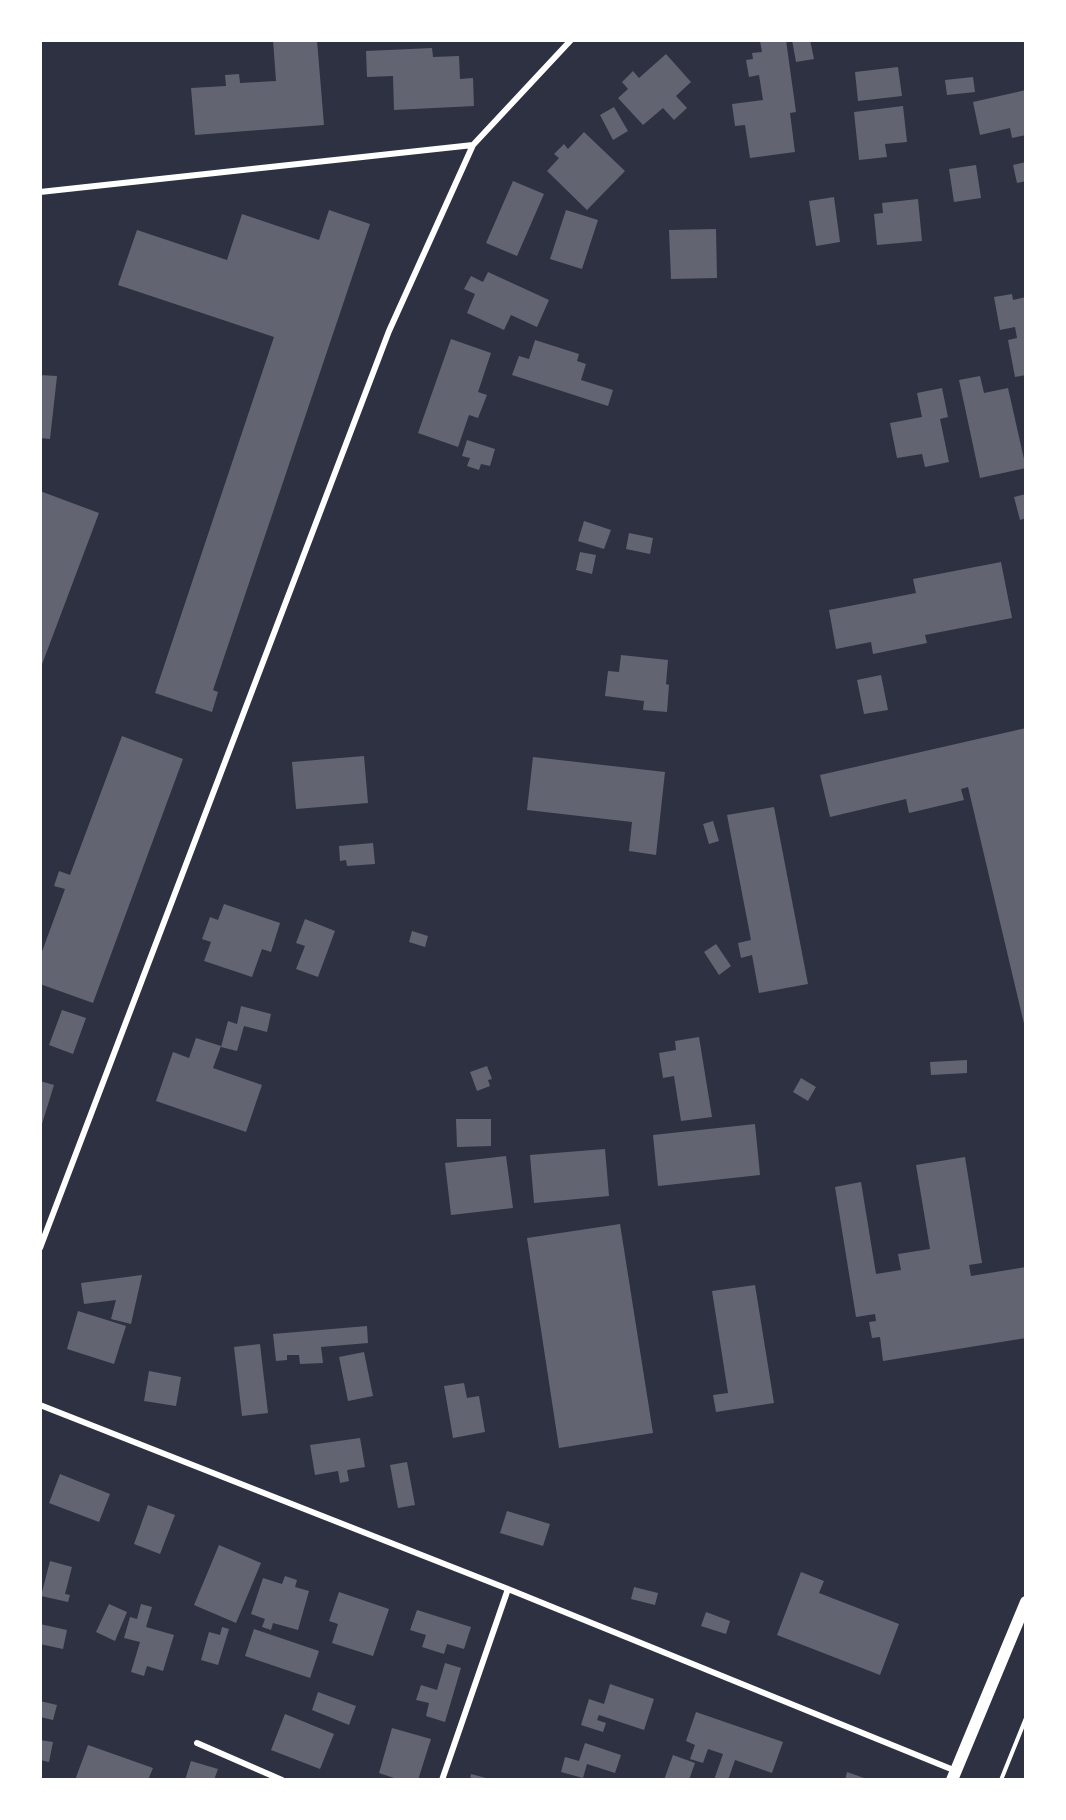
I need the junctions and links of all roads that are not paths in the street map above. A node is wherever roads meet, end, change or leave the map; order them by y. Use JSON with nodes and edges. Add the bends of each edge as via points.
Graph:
{"nodes":[{"id":1,"x":571,"y":40,"type":"edge"},
{"id":2,"x":473,"y":145,"type":"junction"},
{"id":3,"x":40,"y":192,"type":"edge"},
{"id":4,"x":40,"y":1248,"type":"edge"},
{"id":5,"x":40,"y":1405,"type":"edge"},
{"id":6,"x":508,"y":1589,"type":"junction"},
{"id":7,"x":1026,"y":1602,"type":"edge"},
{"id":8,"x":197,"y":1743,"type":"dead end"},
{"id":9,"x":954,"y":1775,"type":"edge"},
{"id":10,"x":282,"y":1779,"type":"edge"},
{"id":11,"x":442,"y":1779,"type":"edge"}],
"edges":[{"from":1,"to":2,"type":"street"},
{"from":2,"to":3,"type":"street"},
{"from":2,"to":4,"type":"street","via":[[389,331]]},
{"from":5,"to":6,"type":"street"},
{"from":6,"to":9,"type":"street"},
{"from":6,"to":11,"type":"street"},
{"from":7,"to":9,"type":"main road"},
{"from":8,"to":10,"type":"street"}]}
